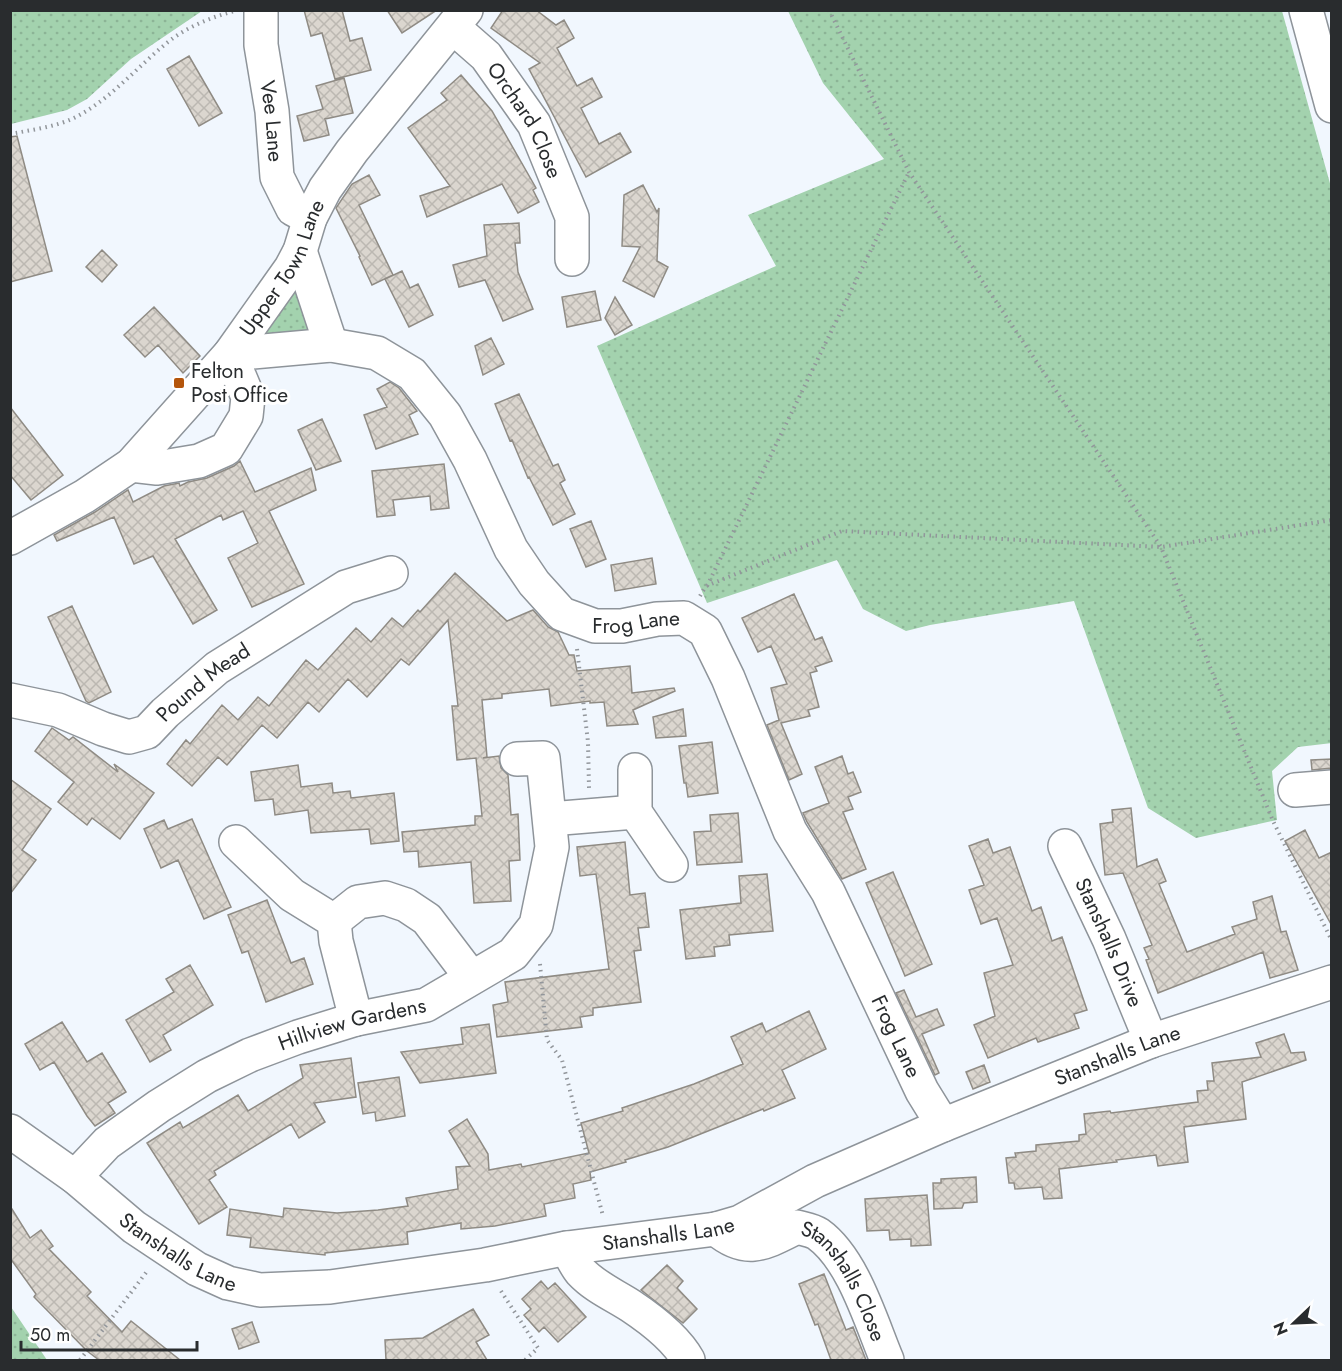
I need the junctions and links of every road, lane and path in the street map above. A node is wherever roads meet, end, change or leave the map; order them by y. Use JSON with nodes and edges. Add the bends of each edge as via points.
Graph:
{"nodes":[{"id":1,"x":238,"y":10,"type":"edge"},
{"id":2,"x":261,"y":10,"type":"edge"},
{"id":3,"x":829,"y":10,"type":"edge"},
{"id":4,"x":1306,"y":10,"type":"edge"},
{"id":5,"x":460,"y":19,"type":"edge"},
{"id":6,"x":1332,"y":106,"type":"edge"},
{"id":7,"x":10,"y":134,"type":"edge"},
{"id":8,"x":909,"y":172,"type":"junction"},
{"id":9,"x":310,"y":218,"type":"junction"},
{"id":10,"x":582,"y":240,"type":"dead end"},
{"id":11,"x":300,"y":251,"type":"junction"},
{"id":12,"x":332,"y":345,"type":"junction"},
{"id":13,"x":230,"y":354,"type":"junction"},
{"id":14,"x":131,"y":465,"type":"junction"},
{"id":15,"x":1332,"y":520,"type":"edge"},
{"id":16,"x":10,"y":538,"type":"edge"},
{"id":17,"x":1161,"y":547,"type":"junction"},
{"id":18,"x":391,"y":573,"type":"dead end"},
{"id":19,"x":707,"y":586,"type":"junction"},
{"id":20,"x":573,"y":618,"type":"junction"},
{"id":21,"x":684,"y":618,"type":"junction"},
{"id":22,"x":10,"y":700,"type":"edge"},
{"id":23,"x":531,"y":766,"type":"dead end"},
{"id":24,"x":635,"y":770,"type":"dead end"},
{"id":25,"x":1332,"y":787,"type":"edge"},
{"id":26,"x":1295,"y":790,"type":"dead end"},
{"id":27,"x":635,"y":812,"type":"junction"},
{"id":28,"x":590,"y":816,"type":"junction"},
{"id":29,"x":549,"y":819,"type":"junction"},
{"id":30,"x":236,"y":842,"type":"dead end"},
{"id":31,"x":1065,"y":846,"type":"dead end"},
{"id":32,"x":671,"y":865,"type":"dead end"},
{"id":33,"x":334,"y":921,"type":"junction"},
{"id":34,"x":536,"y":925,"type":"junction"},
{"id":35,"x":1332,"y":941,"type":"edge"},
{"id":36,"x":471,"y":977,"type":"junction"},
{"id":37,"x":1332,"y":982,"type":"edge"},
{"id":38,"x":356,"y":1019,"type":"junction"},
{"id":39,"x":1151,"y":1041,"type":"junction"},
{"id":40,"x":943,"y":1125,"type":"junction"},
{"id":41,"x":10,"y":1131,"type":"edge"},
{"id":42,"x":75,"y":1177,"type":"junction"},
{"id":43,"x":716,"y":1229,"type":"junction"},
{"id":44,"x":610,"y":1243,"type":"junction"},
{"id":45,"x":165,"y":1248,"type":"junction"},
{"id":46,"x":567,"y":1248,"type":"junction"},
{"id":47,"x":485,"y":1265,"type":"junction"},
{"id":48,"x":80,"y":1360,"type":"edge"},
{"id":49,"x":525,"y":1360,"type":"edge"},
{"id":50,"x":688,"y":1360,"type":"edge"},
{"id":51,"x":887,"y":1360,"type":"edge"}],
"edges":[{"from":1,"to":7,"type":"path","via":[[210,17],[169,41],[102,100],[73,118]]},
{"from":2,"to":9,"type":"street","name":"Vee Lane","via":[[261,45],[277,177],[293,208]]},
{"from":3,"to":8,"type":"path"},
{"from":4,"to":6,"type":"street"},
{"from":5,"to":9,"type":"street","name":"Upper Town Lane","via":[[352,151]]},
{"from":5,"to":10,"type":"street","name":"Orchard Close","via":[[534,124]]},
{"from":8,"to":17,"type":"path"},
{"from":8,"to":19,"type":"path"},
{"from":9,"to":11,"type":"street","name":"Upper Town Lane"},
{"from":11,"to":12,"type":"street"},
{"from":11,"to":13,"type":"street","name":"Upper Town Lane"},
{"from":12,"to":13,"type":"street","name":"Frog Lane"},
{"from":12,"to":20,"type":"street","name":"Frog Lane","via":[[377,353],[412,374],[445,416],[511,549],[534,584],[562,614]]},
{"from":13,"to":14,"type":"street","name":"Upper Town Lane"},
{"from":13,"to":14,"type":"street","via":[[248,396],[246,416],[226,449],[200,461],[157,468]]},
{"from":14,"to":16,"type":"street","name":"Upper Town Lane"},
{"from":15,"to":17,"type":"path"},
{"from":17,"to":19,"type":"path","via":[[842,531]]},
{"from":17,"to":35,"type":"path","via":[[1273,821]]},
{"from":18,"to":22,"type":"street","name":"Pound Mead","via":[[346,587],[217,668],[147,732],[129,737],[58,710]]},
{"from":19,"to":21,"type":"path"},
{"from":20,"to":21,"type":"street","name":"Frog Lane","via":[[595,626],[622,626]]},
{"from":20,"to":28,"type":"path","via":[[588,742]]},
{"from":21,"to":40,"type":"street","name":"Frog Lane","via":[[705,631],[790,831],[828,892],[922,1091]]},
{"from":23,"to":29,"type":"street","name":"Hillview Gardens"},
{"from":24,"to":27,"type":"street"},
{"from":25,"to":26,"type":"street"},
{"from":27,"to":28,"type":"street"},
{"from":27,"to":32,"type":"street"},
{"from":28,"to":29,"type":"street"},
{"from":29,"to":34,"type":"street","name":"Hillview Gardens","via":[[552,847]]},
{"from":30,"to":33,"type":"street","via":[[292,895]]},
{"from":31,"to":39,"type":"street","name":"Stanshalls Drive"},
{"from":33,"to":36,"type":"street","via":[[358,902],[385,898],[406,905],[427,919]]},
{"from":33,"to":38,"type":"street"},
{"from":34,"to":36,"type":"street","name":"Hillview Gardens","via":[[513,954]]},
{"from":34,"to":44,"type":"path","via":[[547,1040],[561,1060]]},
{"from":36,"to":38,"type":"street","name":"Hillview Gardens","via":[[426,1005]]},
{"from":37,"to":39,"type":"street","name":"Stanshalls Lane"},
{"from":38,"to":42,"type":"street","name":"Hillview Gardens","via":[[250,1055],[207,1076],[107,1143]]},
{"from":39,"to":40,"type":"street","name":"Stanshalls Lane"},
{"from":40,"to":43,"type":"street","name":"Stanshalls Lane","via":[[816,1181],[740,1222]]},
{"from":41,"to":42,"type":"street","name":"Stanshalls Lane"},
{"from":42,"to":45,"type":"street","name":"Stanshalls Lane"},
{"from":43,"to":44,"type":"street","name":"Stanshalls Lane"},
{"from":43,"to":51,"type":"street","name":"Stanshalls Close","via":[[729,1240],[756,1245],[796,1227],[816,1233],[831,1245],[848,1272]]},
{"from":44,"to":46,"type":"street","name":"Stanshalls Lane"},
{"from":45,"to":47,"type":"street","name":"Stanshalls Lane","via":[[228,1283],[260,1290],[330,1287]]},
{"from":45,"to":48,"type":"path"},
{"from":46,"to":47,"type":"street","name":"Stanshalls Lane"},
{"from":46,"to":50,"type":"street","via":[[580,1270],[659,1327]]},
{"from":47,"to":49,"type":"path","via":[[538,1348]]}]}
